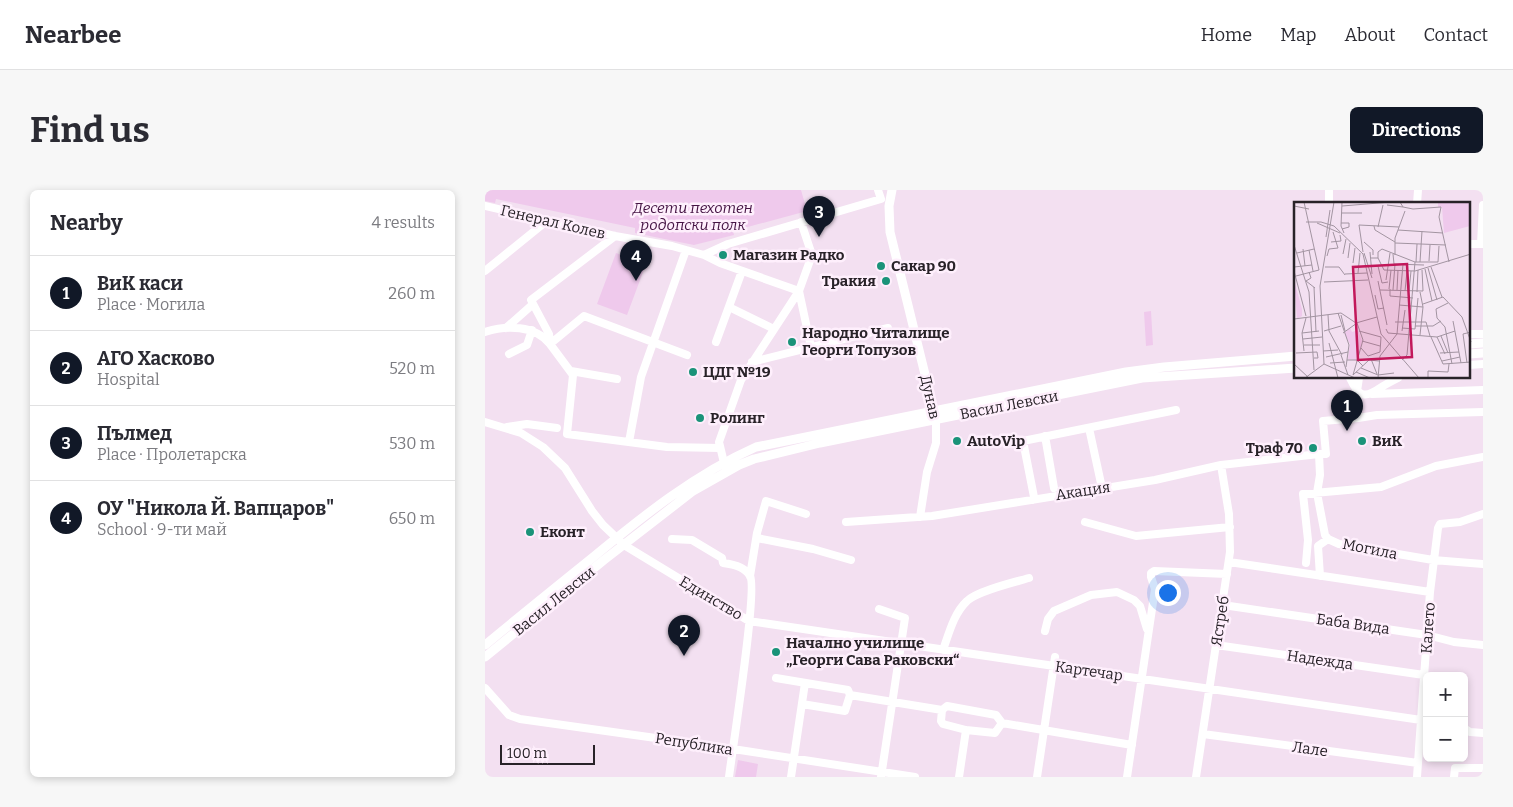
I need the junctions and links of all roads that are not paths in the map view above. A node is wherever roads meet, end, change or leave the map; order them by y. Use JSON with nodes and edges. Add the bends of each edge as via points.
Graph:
{"nodes":[{"id":1,"x":878,"y":190,"type":"edge"},
{"id":2,"x":892,"y":190,"type":"edge"},
{"id":3,"x":1483,"y":205,"type":"edge"},
{"id":4,"x":485,"y":206,"type":"edge"},
{"id":5,"x":548,"y":220,"type":"junction"},
{"id":6,"x":801,"y":222,"type":"junction"},
{"id":7,"x":615,"y":236,"type":"junction"},
{"id":8,"x":1482,"y":244,"type":"edge"},
{"id":9,"x":687,"y":250,"type":"junction"},
{"id":10,"x":703,"y":255,"type":"junction"},
{"id":11,"x":485,"y":271,"type":"edge"},
{"id":12,"x":742,"y":271,"type":"junction"},
{"id":13,"x":799,"y":291,"type":"junction"},
{"id":14,"x":532,"y":302,"type":"junction"},
{"id":15,"x":729,"y":308,"type":"junction"},
{"id":16,"x":506,"y":328,"type":"junction"},
{"id":17,"x":774,"y":328,"type":"junction"},
{"id":18,"x":888,"y":328,"type":"dead end"},
{"id":19,"x":532,"y":330,"type":"junction"},
{"id":20,"x":485,"y":332,"type":"edge"},
{"id":21,"x":653,"y":342,"type":"junction"},
{"id":22,"x":716,"y":342,"type":"dead end"},
{"id":23,"x":551,"y":344,"type":"junction"},
{"id":24,"x":811,"y":347,"type":"junction"},
{"id":25,"x":509,"y":354,"type":"dead end"},
{"id":26,"x":687,"y":355,"type":"dead end"},
{"id":27,"x":1294,"y":356,"type":"edge"},
{"id":28,"x":752,"y":362,"type":"junction"},
{"id":29,"x":1294,"y":368,"type":"edge"},
{"id":30,"x":571,"y":371,"type":"junction"},
{"id":31,"x":617,"y":379,"type":"dead end"},
{"id":32,"x":1350,"y":379,"type":"edge"},
{"id":33,"x":1359,"y":379,"type":"edge"},
{"id":34,"x":1396,"y":379,"type":"edge"},
{"id":35,"x":1483,"y":390,"type":"edge"},
{"id":36,"x":1357,"y":392,"type":"junction"},
{"id":37,"x":1373,"y":394,"type":"junction"},
{"id":38,"x":1176,"y":410,"type":"dead end"},
{"id":39,"x":934,"y":411,"type":"junction"},
{"id":40,"x":1483,"y":412,"type":"edge"},
{"id":41,"x":1358,"y":418,"type":"junction"},
{"id":42,"x":936,"y":420,"type":"junction"},
{"id":43,"x":485,"y":422,"type":"edge"},
{"id":44,"x":506,"y":427,"type":"junction"},
{"id":45,"x":557,"y":428,"type":"dead end"},
{"id":46,"x":1089,"y":428,"type":"junction"},
{"id":47,"x":1045,"y":436,"type":"junction"},
{"id":48,"x":629,"y":442,"type":"junction"},
{"id":49,"x":720,"y":448,"type":"junction"},
{"id":50,"x":1319,"y":454,"type":"junction"},
{"id":51,"x":1483,"y":457,"type":"edge"},
{"id":52,"x":1221,"y":464,"type":"junction"},
{"id":53,"x":726,"y":468,"type":"junction"},
{"id":54,"x":1054,"y":488,"type":"dead end"},
{"id":55,"x":1102,"y":488,"type":"junction"},
{"id":56,"x":1317,"y":493,"type":"junction"},
{"id":57,"x":1033,"y":500,"type":"junction"},
{"id":58,"x":806,"y":514,"type":"dead end"},
{"id":59,"x":1483,"y":514,"type":"edge"},
{"id":60,"x":920,"y":517,"type":"junction"},
{"id":61,"x":846,"y":522,"type":"dead end"},
{"id":62,"x":1085,"y":522,"type":"dead end"},
{"id":63,"x":1230,"y":526,"type":"junction"},
{"id":64,"x":616,"y":538,"type":"junction"},
{"id":65,"x":757,"y":538,"type":"junction"},
{"id":66,"x":672,"y":539,"type":"dead end"},
{"id":67,"x":1327,"y":539,"type":"junction"},
{"id":68,"x":624,"y":545,"type":"junction"},
{"id":69,"x":851,"y":560,"type":"dead end"},
{"id":70,"x":1433,"y":560,"type":"junction"},
{"id":71,"x":1229,"y":562,"type":"junction"},
{"id":72,"x":1306,"y":564,"type":"dead end"},
{"id":73,"x":1483,"y":564,"type":"edge"},
{"id":74,"x":1227,"y":574,"type":"junction"},
{"id":75,"x":750,"y":576,"type":"junction"},
{"id":76,"x":1320,"y":576,"type":"junction"},
{"id":77,"x":1029,"y":578,"type":"dead end"},
{"id":78,"x":1430,"y":592,"type":"junction"},
{"id":79,"x":1223,"y":605,"type":"junction"},
{"id":80,"x":879,"y":610,"type":"dead end"},
{"id":81,"x":749,"y":621,"type":"junction"},
{"id":82,"x":1045,"y":631,"type":"dead end"},
{"id":83,"x":1149,"y":634,"type":"junction"},
{"id":84,"x":1427,"y":634,"type":"junction"},
{"id":85,"x":901,"y":644,"type":"junction"},
{"id":86,"x":485,"y":645,"type":"edge"},
{"id":87,"x":1217,"y":645,"type":"junction"},
{"id":88,"x":1483,"y":645,"type":"edge"},
{"id":89,"x":943,"y":650,"type":"junction"},
{"id":90,"x":485,"y":657,"type":"edge"},
{"id":91,"x":1055,"y":657,"type":"dead end"},
{"id":92,"x":1053,"y":666,"type":"junction"},
{"id":93,"x":1424,"y":672,"type":"edge"},
{"id":94,"x":1423,"y":675,"type":"edge"},
{"id":95,"x":776,"y":678,"type":"dead end"},
{"id":96,"x":1142,"y":679,"type":"junction"},
{"id":97,"x":805,"y":683,"type":"junction"},
{"id":98,"x":485,"y":688,"type":"edge"},
{"id":99,"x":1210,"y":689,"type":"junction"},
{"id":100,"x":850,"y":695,"type":"junction"},
{"id":101,"x":893,"y":703,"type":"junction"},
{"id":102,"x":802,"y":704,"type":"junction"},
{"id":103,"x":942,"y":710,"type":"junction"},
{"id":104,"x":1423,"y":718,"type":"edge"},
{"id":105,"x":1002,"y":723,"type":"junction"},
{"id":106,"x":1423,"y":726,"type":"edge"},
{"id":107,"x":966,"y":730,"type":"junction"},
{"id":108,"x":1044,"y":731,"type":"junction"},
{"id":109,"x":1468,"y":731,"type":"edge"},
{"id":110,"x":1483,"y":733,"type":"edge"},
{"id":111,"x":1203,"y":734,"type":"junction"},
{"id":112,"x":1132,"y":745,"type":"junction"},
{"id":113,"x":733,"y":750,"type":"junction"},
{"id":114,"x":794,"y":759,"type":"junction"},
{"id":115,"x":1418,"y":763,"type":"junction"},
{"id":116,"x":1483,"y":768,"type":"edge"},
{"id":117,"x":881,"y":774,"type":"edge"},
{"id":118,"x":729,"y":777,"type":"edge"},
{"id":119,"x":791,"y":777,"type":"edge"},
{"id":120,"x":915,"y":777,"type":"edge"},
{"id":121,"x":959,"y":777,"type":"edge"},
{"id":122,"x":1037,"y":777,"type":"edge"},
{"id":123,"x":1127,"y":777,"type":"edge"},
{"id":124,"x":1196,"y":777,"type":"edge"},
{"id":125,"x":1417,"y":777,"type":"edge"},
{"id":126,"x":1454,"y":777,"type":"edge"}],
"edges":[{"from":1,"to":6,"type":"street","via":[[881,198]]},
{"from":2,"to":39,"type":"main road","name":"Дунав","via":[[890,232]]},
{"from":3,"to":8,"type":"street"},
{"from":4,"to":5,"type":"street","name":"Генерал Колев"},
{"from":5,"to":7,"type":"street","name":"Генерал Колев"},
{"from":5,"to":11,"type":"street"},
{"from":6,"to":10,"type":"street"},
{"from":6,"to":13,"type":"street","via":[[812,256]]},
{"from":7,"to":9,"type":"street","name":"Генерал Колев"},
{"from":7,"to":14,"type":"street"},
{"from":9,"to":10,"type":"street","name":"Генерал Колев"},
{"from":9,"to":21,"type":"street"},
{"from":10,"to":12,"type":"street","name":"Генерал Колев"},
{"from":12,"to":13,"type":"street","name":"Генерал Колев"},
{"from":12,"to":15,"type":"street"},
{"from":13,"to":17,"type":"street"},
{"from":13,"to":24,"type":"street"},
{"from":14,"to":16,"type":"street"},
{"from":14,"to":23,"type":"street"},
{"from":15,"to":17,"type":"street"},
{"from":15,"to":22,"type":"street"},
{"from":16,"to":19,"type":"street"},
{"from":16,"to":20,"type":"street"},
{"from":17,"to":28,"type":"street"},
{"from":18,"to":24,"type":"street"},
{"from":19,"to":23,"type":"street"},
{"from":19,"to":25,"type":"street","via":[[527,345]]},
{"from":21,"to":23,"type":"street","via":[[584,316]]},
{"from":21,"to":26,"type":"street"},
{"from":21,"to":48,"type":"street","via":[[641,377]]},
{"from":23,"to":30,"type":"street"},
{"from":24,"to":28,"type":"street"},
{"from":27,"to":39,"type":"main road","name":"Васил Левски","via":[[1127,372]]},
{"from":28,"to":49,"type":"street","via":[[741,380],[719,442]]},
{"from":29,"to":42,"type":"main road","name":"Васил Левски","via":[[1142,378]]},
{"from":30,"to":31,"type":"street"},
{"from":30,"to":48,"type":"street","via":[[573,384],[567,434]]},
{"from":32,"to":36,"type":"street"},
{"from":33,"to":36,"type":"street"},
{"from":34,"to":37,"type":"street"},
{"from":35,"to":37,"type":"street"},
{"from":36,"to":37,"type":"street"},
{"from":36,"to":41,"type":"street"},
{"from":38,"to":46,"type":"street"},
{"from":39,"to":42,"type":"main road","name":"Дунав"},
{"from":39,"to":53,"type":"main road","name":"Васил Левски","via":[[756,447]]},
{"from":40,"to":41,"type":"street"},
{"from":41,"to":50,"type":"street","name":"Могила","via":[[1323,421],[1326,454]]},
{"from":42,"to":53,"type":"main road","name":"Васил Левски","via":[[768,455]]},
{"from":42,"to":60,"type":"street","name":"Дунав","via":[[936,443],[927,472]]},
{"from":43,"to":44,"type":"street"},
{"from":44,"to":45,"type":"street","via":[[527,424]]},
{"from":44,"to":64,"type":"street","name":"Единство","via":[[534,441],[558,460],[592,511]]},
{"from":46,"to":47,"type":"street"},
{"from":46,"to":55,"type":"street"},
{"from":47,"to":54,"type":"street"},
{"from":47,"to":57,"type":"street","via":[[1023,441]]},
{"from":48,"to":49,"type":"street"},
{"from":49,"to":53,"type":"street"},
{"from":50,"to":52,"type":"street","name":"Акация"},
{"from":50,"to":56,"type":"street","name":"Могила"},
{"from":51,"to":56,"type":"street","via":[[1436,466],[1381,487]]},
{"from":52,"to":55,"type":"street","name":"Акация","via":[[1155,480]]},
{"from":52,"to":63,"type":"street","name":"Ястреб"},
{"from":53,"to":64,"type":"main road","name":"Васил Левски","via":[[694,480]]},
{"from":53,"to":68,"type":"main road","name":"Васил Левски"},
{"from":55,"to":57,"type":"street","name":"Акация"},
{"from":56,"to":67,"type":"street","name":"Могила"},
{"from":56,"to":72,"type":"street","via":[[1303,494]]},
{"from":57,"to":60,"type":"street","name":"Акация"},
{"from":58,"to":65,"type":"street","via":[[766,501]]},
{"from":59,"to":70,"type":"street","name":"Калето","via":[[1460,522],[1439,524]]},
{"from":60,"to":61,"type":"street","name":"Акация"},
{"from":62,"to":63,"type":"street","via":[[1136,536]]},
{"from":63,"to":71,"type":"street","name":"Ястреб"},
{"from":64,"to":68,"type":"street","name":"Единство"},
{"from":64,"to":86,"type":"main road","name":"Васил Левски"},
{"from":65,"to":69,"type":"street"},
{"from":65,"to":75,"type":"street"},
{"from":66,"to":75,"type":"street","via":[[696,542],[722,558],[723,563],[733,564]]},
{"from":67,"to":70,"type":"street","name":"Могила","via":[[1339,544]]},
{"from":67,"to":76,"type":"street","via":[[1318,546]]},
{"from":68,"to":81,"type":"street","name":"Единство"},
{"from":68,"to":90,"type":"main road","name":"Васил Левски"},
{"from":70,"to":73,"type":"street","name":"Могила"},
{"from":70,"to":78,"type":"street","name":"Калето"},
{"from":71,"to":74,"type":"street","name":"Ястреб"},
{"from":71,"to":76,"type":"street"},
{"from":74,"to":79,"type":"street","name":"Ястреб"},
{"from":74,"to":83,"type":"street","via":[[1151,573],[1155,589]]},
{"from":75,"to":81,"type":"street"},
{"from":76,"to":78,"type":"street"},
{"from":77,"to":89,"type":"street","via":[[968,600],[958,612]]},
{"from":78,"to":84,"type":"street","name":"Калето"},
{"from":79,"to":84,"type":"street","name":"Баба Вида"},
{"from":79,"to":87,"type":"street","name":"Ястреб"},
{"from":80,"to":85,"type":"street","via":[[905,618]]},
{"from":81,"to":85,"type":"street","name":"Картечар"},
{"from":81,"to":113,"type":"street","name":"Единство"},
{"from":82,"to":83,"type":"street","via":[[1054,611],[1091,595],[1117,592],[1140,606]]},
{"from":83,"to":96,"type":"street"},
{"from":84,"to":88,"type":"street","name":"Баба Вида"},
{"from":84,"to":93,"type":"street","name":"Калето"},
{"from":85,"to":89,"type":"street","name":"Картечар"},
{"from":85,"to":101,"type":"street"},
{"from":87,"to":94,"type":"street","name":"Надежда"},
{"from":87,"to":99,"type":"street","name":"Ястреб"},
{"from":89,"to":92,"type":"street","name":"Картечар"},
{"from":91,"to":92,"type":"street"},
{"from":92,"to":96,"type":"street","name":"Картечар"},
{"from":92,"to":108,"type":"street"},
{"from":95,"to":97,"type":"street"},
{"from":96,"to":99,"type":"street","name":"Картечар"},
{"from":96,"to":112,"type":"street"},
{"from":97,"to":100,"type":"street","via":[[848,690]]},
{"from":97,"to":102,"type":"street"},
{"from":98,"to":113,"type":"street","name":"Република","via":[[509,715],[520,719]]},
{"from":99,"to":104,"type":"street","name":"Картечар"},
{"from":99,"to":111,"type":"street","name":"Ястреб"},
{"from":100,"to":101,"type":"street"},
{"from":100,"to":102,"type":"street","via":[[845,711]]},
{"from":101,"to":103,"type":"street"},
{"from":101,"to":117,"type":"street"},
{"from":102,"to":114,"type":"street"},
{"from":103,"to":105,"type":"street","via":[[947,706],[996,715]]},
{"from":103,"to":107,"type":"street","via":[[943,724]]},
{"from":105,"to":107,"type":"street","via":[[995,734]]},
{"from":105,"to":108,"type":"street"},
{"from":106,"to":115,"type":"street","name":"Калето"},
{"from":107,"to":121,"type":"street"},
{"from":108,"to":112,"type":"street"},
{"from":108,"to":122,"type":"street"},
{"from":109,"to":110,"type":"street"},
{"from":111,"to":115,"type":"street","name":"Лале"},
{"from":111,"to":124,"type":"street","name":"Ястреб"},
{"from":112,"to":123,"type":"street"},
{"from":113,"to":114,"type":"street","name":"Република"},
{"from":113,"to":118,"type":"street","name":"Единство"},
{"from":114,"to":117,"type":"street","name":"Република"},
{"from":114,"to":119,"type":"street"},
{"from":115,"to":125,"type":"street","name":"Калето"},
{"from":116,"to":126,"type":"street","via":[[1455,768]]},
{"from":117,"to":120,"type":"street","name":"Република"}]}
